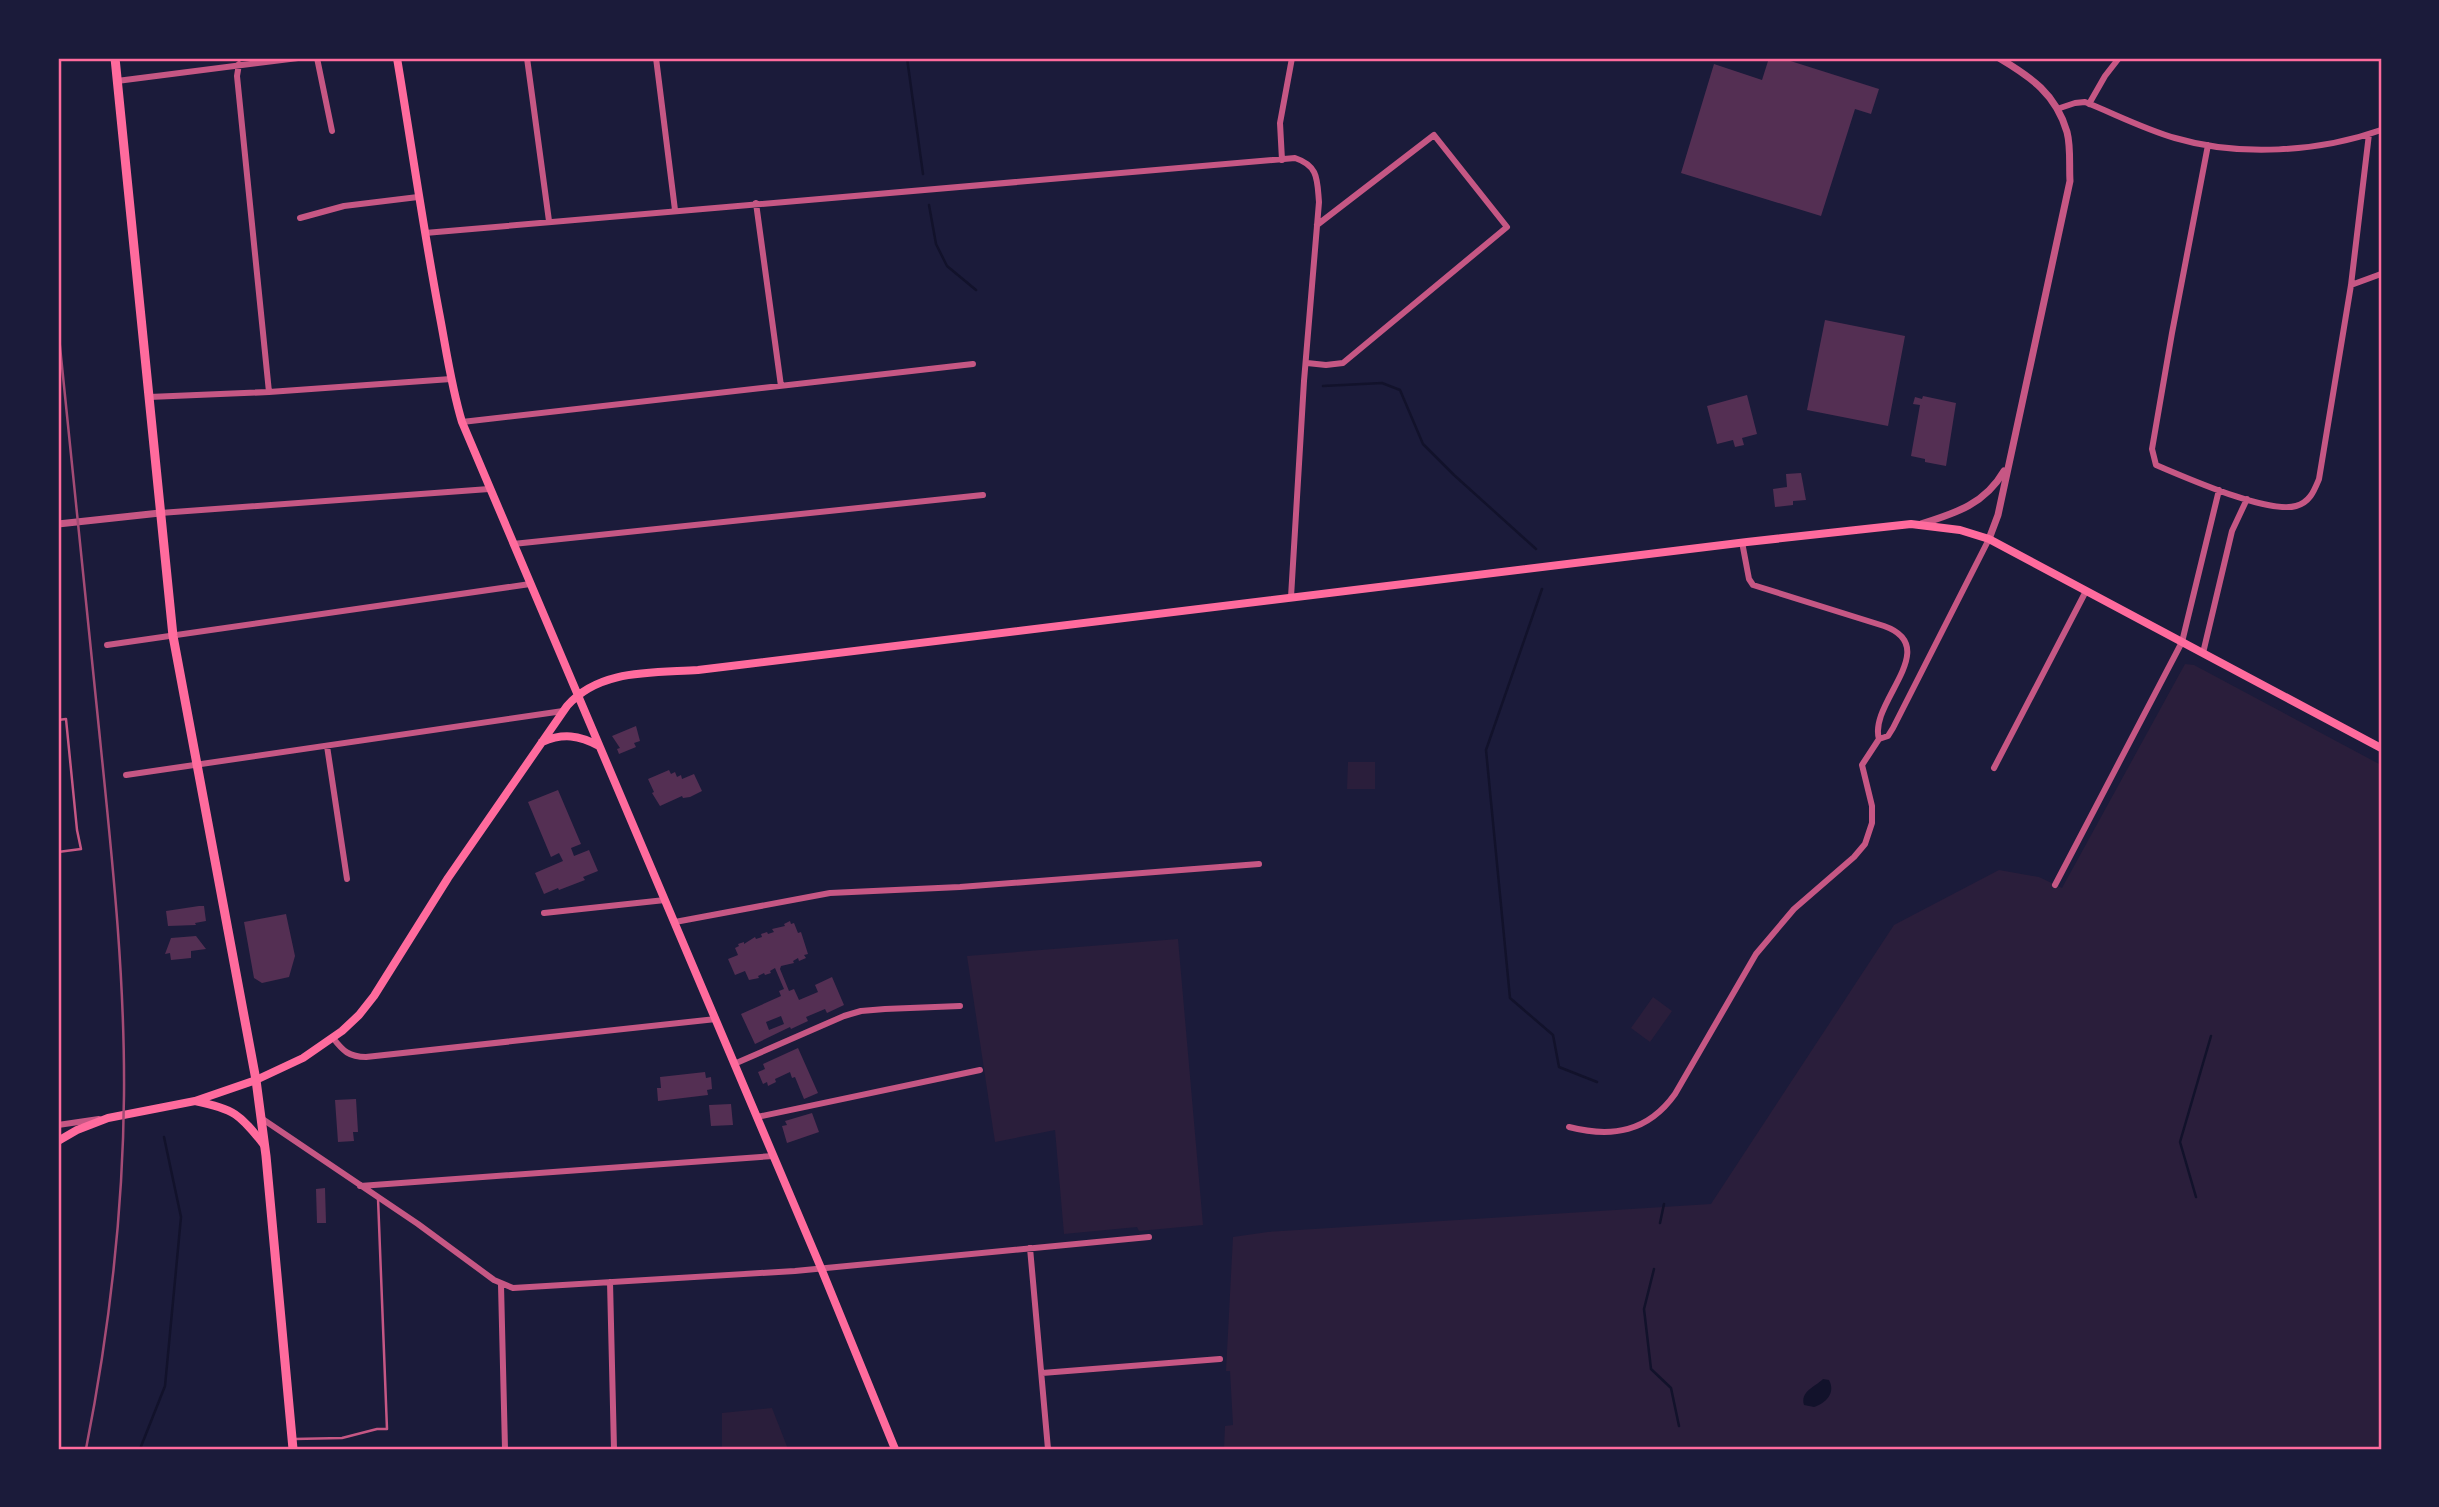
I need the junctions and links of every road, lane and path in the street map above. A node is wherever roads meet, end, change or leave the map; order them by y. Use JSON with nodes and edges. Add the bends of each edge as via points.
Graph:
{"nodes":[{"id":1,"x":115,"y":58,"type":"edge"},
{"id":2,"x":298,"y":58,"type":"edge"},
{"id":3,"x":317,"y":58,"type":"edge"},
{"id":4,"x":397,"y":58,"type":"edge"},
{"id":5,"x":527,"y":58,"type":"edge"},
{"id":6,"x":656,"y":58,"type":"edge"},
{"id":7,"x":1292,"y":58,"type":"edge"},
{"id":8,"x":1999,"y":58,"type":"edge"},
{"id":9,"x":2119,"y":58,"type":"edge"},
{"id":10,"x":239,"y":64,"type":"junction"},
{"id":11,"x":117,"y":81,"type":"junction"},
{"id":12,"x":2089,"y":104,"type":"junction"},
{"id":13,"x":2057,"y":109,"type":"junction"},
{"id":14,"x":2381,"y":130,"type":"edge"},
{"id":15,"x":332,"y":131,"type":"dead end"},
{"id":16,"x":2369,"y":134,"type":"junction"},
{"id":17,"x":2208,"y":145,"type":"junction"},
{"id":18,"x":1282,"y":160,"type":"junction"},
{"id":19,"x":418,"y":197,"type":"junction"},
{"id":20,"x":756,"y":203,"type":"junction"},
{"id":21,"x":675,"y":210,"type":"junction"},
{"id":22,"x":300,"y":218,"type":"dead end"},
{"id":23,"x":549,"y":221,"type":"junction"},
{"id":24,"x":1317,"y":225,"type":"junction"},
{"id":25,"x":425,"y":233,"type":"junction"},
{"id":26,"x":2381,"y":274,"type":"edge"},
{"id":27,"x":2351,"y":285,"type":"junction"},
{"id":28,"x":1307,"y":363,"type":"junction"},
{"id":29,"x":973,"y":364,"type":"dead end"},
{"id":30,"x":451,"y":379,"type":"junction"},
{"id":31,"x":781,"y":386,"type":"junction"},
{"id":32,"x":269,"y":392,"type":"junction"},
{"id":33,"x":149,"y":397,"type":"junction"},
{"id":34,"x":462,"y":422,"type":"junction"},
{"id":35,"x":2009,"y":461,"type":"junction"},
{"id":36,"x":489,"y":489,"type":"junction"},
{"id":37,"x":2219,"y":490,"type":"junction"},
{"id":38,"x":982,"y":495,"type":"dead end"},
{"id":39,"x":2247,"y":499,"type":"junction"},
{"id":40,"x":160,"y":513,"type":"junction"},
{"id":41,"x":58,"y":524,"type":"edge"},
{"id":42,"x":1921,"y":524,"type":"junction"},
{"id":43,"x":1989,"y":539,"type":"junction"},
{"id":44,"x":1742,"y":542,"type":"junction"},
{"id":45,"x":513,"y":544,"type":"junction"},
{"id":46,"x":530,"y":584,"type":"junction"},
{"id":47,"x":2086,"y":591,"type":"junction"},
{"id":48,"x":1291,"y":597,"type":"junction"},
{"id":49,"x":173,"y":636,"type":"junction"},
{"id":50,"x":2182,"y":642,"type":"junction"},
{"id":51,"x":107,"y":645,"type":"dead end"},
{"id":52,"x":2203,"y":653,"type":"junction"},
{"id":53,"x":578,"y":694,"type":"junction"},
{"id":54,"x":563,"y":711,"type":"junction"},
{"id":55,"x":58,"y":720,"type":"edge"},
{"id":56,"x":1879,"y":739,"type":"junction"},
{"id":57,"x":542,"y":742,"type":"junction"},
{"id":58,"x":327,"y":746,"type":"junction"},
{"id":59,"x":599,"y":746,"type":"junction"},
{"id":60,"x":2381,"y":748,"type":"edge"},
{"id":61,"x":196,"y":765,"type":"junction"},
{"id":62,"x":1994,"y":768,"type":"dead end"},
{"id":63,"x":126,"y":775,"type":"dead end"},
{"id":64,"x":58,"y":852,"type":"edge"},
{"id":65,"x":1259,"y":864,"type":"dead end"},
{"id":66,"x":347,"y":879,"type":"dead end"},
{"id":67,"x":2055,"y":885,"type":"dead end"},
{"id":68,"x":665,"y":900,"type":"junction"},
{"id":69,"x":544,"y":913,"type":"dead end"},
{"id":70,"x":675,"y":922,"type":"junction"},
{"id":71,"x":960,"y":1006,"type":"dead end"},
{"id":72,"x":716,"y":1019,"type":"junction"},
{"id":73,"x":333,"y":1038,"type":"junction"},
{"id":74,"x":734,"y":1064,"type":"junction"},
{"id":75,"x":980,"y":1070,"type":"dead end"},
{"id":76,"x":256,"y":1080,"type":"junction"},
{"id":77,"x":195,"y":1101,"type":"junction"},
{"id":78,"x":261,"y":1117,"type":"junction"},
{"id":79,"x":757,"y":1117,"type":"junction"},
{"id":80,"x":108,"y":1118,"type":"junction"},
{"id":81,"x":58,"y":1125,"type":"edge"},
{"id":82,"x":1569,"y":1127,"type":"dead end"},
{"id":83,"x":58,"y":1141,"type":"edge"},
{"id":84,"x":264,"y":1145,"type":"junction"},
{"id":85,"x":774,"y":1156,"type":"junction"},
{"id":86,"x":360,"y":1186,"type":"junction"},
{"id":87,"x":378,"y":1198,"type":"junction"},
{"id":88,"x":1149,"y":1237,"type":"dead end"},
{"id":89,"x":1030,"y":1248,"type":"junction"},
{"id":90,"x":821,"y":1268,"type":"junction"},
{"id":91,"x":610,"y":1282,"type":"junction"},
{"id":92,"x":501,"y":1284,"type":"junction"},
{"id":93,"x":1220,"y":1359,"type":"dead end"},
{"id":94,"x":1042,"y":1373,"type":"junction"},
{"id":95,"x":292,"y":1444,"type":"edge"},
{"id":96,"x":505,"y":1449,"type":"edge"},
{"id":97,"x":614,"y":1449,"type":"edge"},
{"id":98,"x":895,"y":1449,"type":"edge"},
{"id":99,"x":1048,"y":1449,"type":"edge"}],
"edges":[{"from":1,"to":11,"type":"main road"},
{"from":2,"to":10,"type":"street"},
{"from":3,"to":15,"type":"street"},
{"from":4,"to":19,"type":"main road"},
{"from":5,"to":23,"type":"street"},
{"from":6,"to":21,"type":"street"},
{"from":7,"to":18,"type":"street","via":[[1280,123]]},
{"from":8,"to":13,"type":"street","via":[[2035,80]]},
{"from":9,"to":12,"type":"street"},
{"from":10,"to":11,"type":"street"},
{"from":10,"to":32,"type":"street"},
{"from":11,"to":33,"type":"main road"},
{"from":12,"to":13,"type":"street"},
{"from":12,"to":17,"type":"street","via":[[2144,128]]},
{"from":13,"to":35,"type":"street","via":[[2068,134],[2070,181]]},
{"from":14,"to":16,"type":"street"},
{"from":16,"to":17,"type":"street","via":[[2328,145],[2276,150]]},
{"from":16,"to":27,"type":"street"},
{"from":17,"to":37,"type":"street","via":[[2152,449],[2156,465]]},
{"from":18,"to":20,"type":"street"},
{"from":18,"to":24,"type":"street","via":[[1295,158],[1314,169]]},
{"from":19,"to":22,"type":"street","via":[[344,206]]},
{"from":19,"to":25,"type":"main road"},
{"from":20,"to":21,"type":"street"},
{"from":20,"to":31,"type":"street"},
{"from":21,"to":23,"type":"street"},
{"from":23,"to":25,"type":"street"},
{"from":24,"to":28,"type":"street"},
{"from":24,"to":28,"type":"street","via":[[1434,135],[1507,227],[1343,363]]},
{"from":25,"to":30,"type":"main road"},
{"from":26,"to":27,"type":"street"},
{"from":27,"to":39,"type":"street","via":[[2319,479],[2312,497],[2299,506],[2282,509]]},
{"from":28,"to":48,"type":"street"},
{"from":29,"to":31,"type":"street"},
{"from":30,"to":32,"type":"street"},
{"from":30,"to":34,"type":"main road"},
{"from":31,"to":34,"type":"street"},
{"from":32,"to":33,"type":"street"},
{"from":33,"to":40,"type":"main road"},
{"from":34,"to":36,"type":"main road"},
{"from":35,"to":42,"type":"street","via":[[1994,487],[1975,504]]},
{"from":35,"to":43,"type":"street"},
{"from":36,"to":40,"type":"street"},
{"from":36,"to":45,"type":"main road"},
{"from":37,"to":39,"type":"street"},
{"from":37,"to":50,"type":"street"},
{"from":38,"to":45,"type":"street"},
{"from":39,"to":52,"type":"street","via":[[2232,531]]},
{"from":40,"to":41,"type":"street"},
{"from":40,"to":49,"type":"main road"},
{"from":42,"to":43,"type":"main road"},
{"from":42,"to":44,"type":"main road"},
{"from":43,"to":47,"type":"main road"},
{"from":43,"to":56,"type":"street","via":[[1888,736]]},
{"from":44,"to":48,"type":"main road"},
{"from":44,"to":56,"type":"street","via":[[1753,585],[1884,626],[1904,638],[1907,659],[1880,718]]},
{"from":45,"to":46,"type":"main road"},
{"from":46,"to":49,"type":"street"},
{"from":46,"to":53,"type":"main road"},
{"from":47,"to":50,"type":"main road"},
{"from":47,"to":62,"type":"street"},
{"from":48,"to":53,"type":"main road","via":[[623,676]]},
{"from":49,"to":51,"type":"street"},
{"from":49,"to":61,"type":"main road"},
{"from":50,"to":52,"type":"main road"},
{"from":50,"to":67,"type":"street"},
{"from":52,"to":60,"type":"main road"},
{"from":53,"to":54,"type":"main road"},
{"from":53,"to":59,"type":"main road"},
{"from":54,"to":57,"type":"main road"},
{"from":54,"to":58,"type":"street"},
{"from":55,"to":64,"type":"lane","via":[[66,719],[81,849]]},
{"from":56,"to":82,"type":"street","via":[[1861,765],[1872,806],[1865,844],[1794,909],[1756,954],[1671,1099],[1648,1120],[1620,1131],[1594,1133]]},
{"from":57,"to":59,"type":"main road","via":[[566,736]]},
{"from":57,"to":73,"type":"main road","via":[[374,996]]},
{"from":58,"to":61,"type":"street"},
{"from":58,"to":66,"type":"street"},
{"from":59,"to":68,"type":"main road"},
{"from":61,"to":63,"type":"street"},
{"from":61,"to":76,"type":"main road"},
{"from":65,"to":70,"type":"street","via":[[830,893]]},
{"from":68,"to":69,"type":"street"},
{"from":68,"to":70,"type":"main road"},
{"from":70,"to":72,"type":"main road"},
{"from":71,"to":74,"type":"street","via":[[861,1011]]},
{"from":72,"to":73,"type":"street","via":[[366,1057],[344,1052]]},
{"from":72,"to":74,"type":"main road"},
{"from":73,"to":76,"type":"main road"},
{"from":74,"to":79,"type":"main road"},
{"from":75,"to":79,"type":"street"},
{"from":76,"to":77,"type":"main road"},
{"from":76,"to":78,"type":"main road"},
{"from":77,"to":80,"type":"main road"},
{"from":77,"to":84,"type":"main road","via":[[232,1111]]},
{"from":78,"to":84,"type":"main road"},
{"from":78,"to":86,"type":"street"},
{"from":79,"to":85,"type":"main road"},
{"from":80,"to":81,"type":"street"},
{"from":80,"to":83,"type":"main road"},
{"from":84,"to":95,"type":"main road"},
{"from":85,"to":86,"type":"street"},
{"from":85,"to":90,"type":"main road"},
{"from":86,"to":87,"type":"street"},
{"from":87,"to":92,"type":"street"},
{"from":87,"to":95,"type":"lane","via":[[387,1429]]},
{"from":88,"to":89,"type":"street"},
{"from":89,"to":90,"type":"street"},
{"from":89,"to":94,"type":"street"},
{"from":90,"to":91,"type":"street"},
{"from":90,"to":98,"type":"main road"},
{"from":91,"to":92,"type":"street","via":[[519,1289]]},
{"from":91,"to":97,"type":"street"},
{"from":92,"to":96,"type":"street"},
{"from":93,"to":94,"type":"street"},
{"from":94,"to":99,"type":"street"}]}
